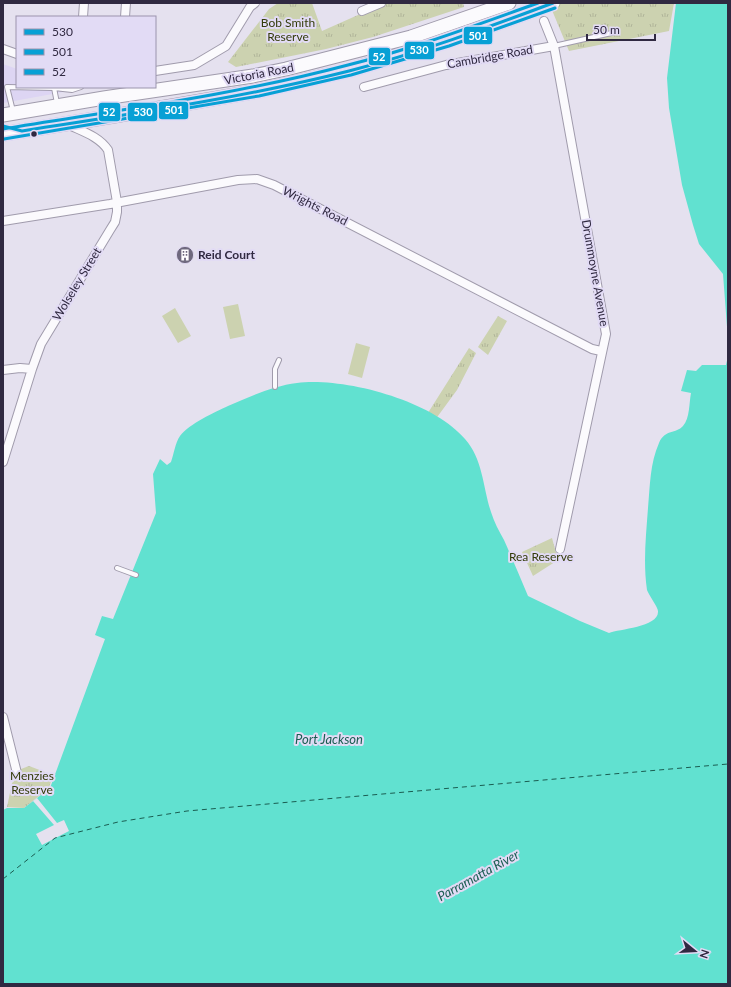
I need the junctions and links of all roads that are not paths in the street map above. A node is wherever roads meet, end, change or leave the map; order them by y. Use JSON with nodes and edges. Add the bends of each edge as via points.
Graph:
{"nodes":[{"id":1,"x":84,"y":3,"type":"edge"},
{"id":2,"x":126,"y":3,"type":"edge"},
{"id":3,"x":255,"y":3,"type":"edge"},
{"id":4,"x":381,"y":3,"type":"edge"},
{"id":5,"x":509,"y":3,"type":"edge"},
{"id":6,"x":553,"y":3,"type":"edge"},
{"id":7,"x":362,"y":11,"type":"dead end"},
{"id":8,"x":83,"y":16,"type":"edge"},
{"id":9,"x":125,"y":16,"type":"edge"},
{"id":10,"x":544,"y":21,"type":"dead end"},
{"id":11,"x":616,"y":32,"type":"dead end"},
{"id":12,"x":554,"y":46,"type":"junction"},
{"id":13,"x":3,"y":49,"type":"edge"},
{"id":14,"x":16,"y":54,"type":"edge"},
{"id":15,"x":156,"y":71,"type":"edge"},
{"id":16,"x":16,"y":87,"type":"edge"},
{"id":17,"x":364,"y":87,"type":"dead end"},
{"id":18,"x":54,"y":88,"type":"edge"},
{"id":19,"x":78,"y":88,"type":"edge"},
{"id":20,"x":57,"y":106,"type":"junction"},
{"id":21,"x":8,"y":114,"type":"edge"},
{"id":22,"x":66,"y":124,"type":"junction"},
{"id":23,"x":3,"y":126,"type":"edge"},
{"id":24,"x":22,"y":131,"type":"junction"},
{"id":25,"x":3,"y":134,"type":"edge"},
{"id":26,"x":117,"y":202,"type":"junction"},
{"id":27,"x":3,"y":222,"type":"edge"},
{"id":28,"x":602,"y":351,"type":"junction"},
{"id":29,"x":279,"y":360,"type":"dead end"},
{"id":30,"x":32,"y":369,"type":"junction"},
{"id":31,"x":3,"y":370,"type":"edge"},
{"id":32,"x":275,"y":388,"type":"dead end"},
{"id":33,"x":3,"y":462,"type":"edge"},
{"id":34,"x":560,"y":549,"type":"dead end"},
{"id":35,"x":117,"y":568,"type":"dead end"},
{"id":36,"x":136,"y":576,"type":"dead end"},
{"id":37,"x":3,"y":718,"type":"edge"},
{"id":38,"x":3,"y":752,"type":"edge"},
{"id":39,"x":12,"y":753,"type":"junction"},
{"id":40,"x":17,"y":773,"type":"dead end"}],
"edges":[{"from":1,"to":8,"type":"street"},
{"from":2,"to":9,"type":"street"},
{"from":3,"to":15,"type":"street","via":[[226,46],[194,64]]},
{"from":4,"to":7,"type":"street"},
{"from":5,"to":20,"type":"highway","name":"Victoria Road","via":[[411,37],[286,69]]},
{"from":6,"to":22,"type":"highway","name":"Victoria Road","bridge":true,"via":[[448,41],[350,70],[258,91]]},
{"from":10,"to":12,"type":"street","name":"Drummoyne Avenue"},
{"from":11,"to":12,"type":"lane","name":"Cambridge Road"},
{"from":12,"to":17,"type":"street","name":"Cambridge Road","via":[[446,65]]},
{"from":12,"to":28,"type":"street","name":"Drummoyne Avenue","via":[[606,334]]},
{"from":13,"to":14,"type":"street"},
{"from":16,"to":21,"type":"lane","via":[[7,87]]},
{"from":18,"to":19,"type":"lane"},
{"from":18,"to":20,"type":"lane"},
{"from":20,"to":21,"type":"highway","name":"Victoria Road"},
{"from":22,"to":24,"type":"highway","name":"Victoria Road"},
{"from":22,"to":26,"type":"street","name":"Wolseley Street","via":[[93,136],[105,145]]},
{"from":23,"to":24,"type":"highway"},
{"from":24,"to":25,"type":"highway","name":"Victoria Road"},
{"from":26,"to":27,"type":"street","name":"Wrights Road"},
{"from":26,"to":28,"type":"street","name":"Wrights Road","via":[[246,179],[262,180],[592,349]]},
{"from":26,"to":30,"type":"street","name":"Wolseley Street","via":[[115,222],[41,344]]},
{"from":28,"to":34,"type":"street","name":"Drummoyne Avenue"},
{"from":29,"to":32,"type":"lane","via":[[275,368]]},
{"from":30,"to":31,"type":"street"},
{"from":30,"to":33,"type":"street","name":"Wolseley Street"},
{"from":35,"to":36,"type":"lane"},
{"from":37,"to":39,"type":"street"},
{"from":38,"to":39,"type":"street"},
{"from":39,"to":40,"type":"street"}]}
